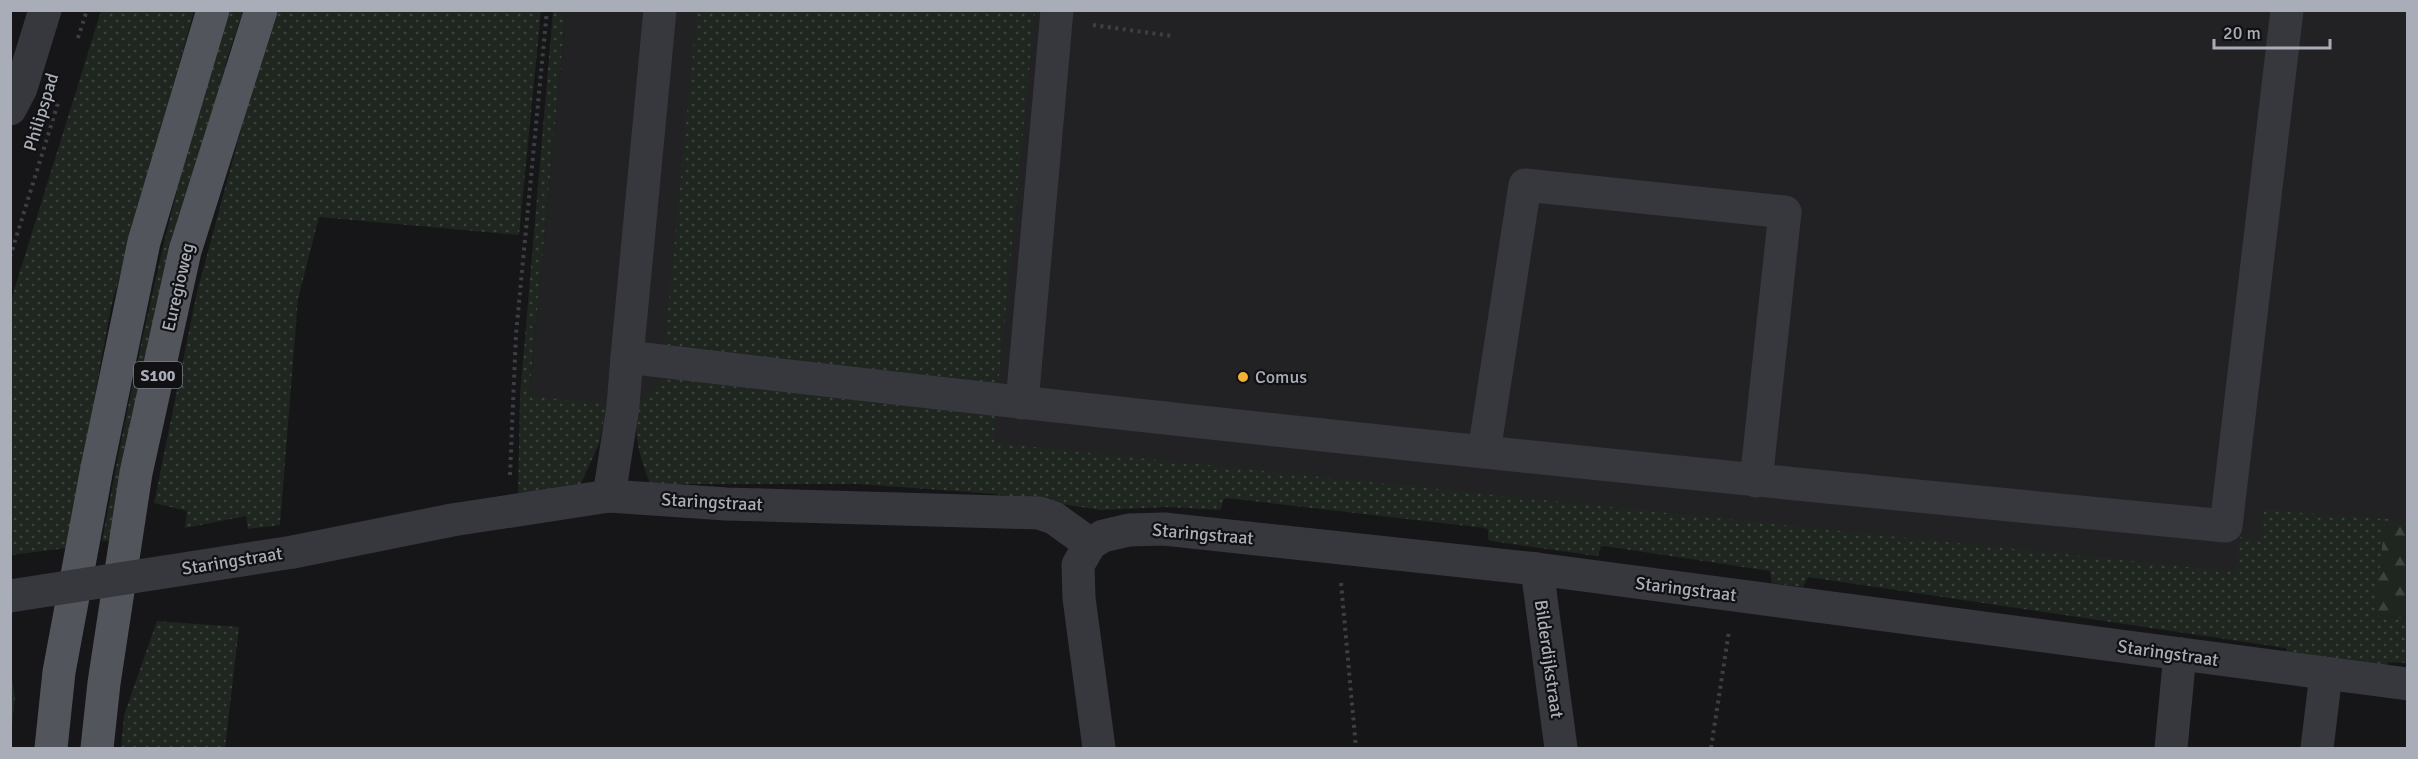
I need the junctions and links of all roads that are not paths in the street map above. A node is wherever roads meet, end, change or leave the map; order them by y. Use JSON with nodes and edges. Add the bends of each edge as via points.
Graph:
{"nodes":[{"id":1,"x":45,"y":10,"type":"edge"},
{"id":2,"x":213,"y":10,"type":"edge"},
{"id":3,"x":261,"y":10,"type":"edge"},
{"id":4,"x":660,"y":10,"type":"edge"},
{"id":5,"x":2287,"y":10,"type":"edge"},
{"id":6,"x":1057,"y":15,"type":"edge"},
{"id":7,"x":10,"y":109,"type":"edge"},
{"id":8,"x":627,"y":357,"type":"junction"},
{"id":9,"x":1022,"y":404,"type":"junction"},
{"id":10,"x":1484,"y":452,"type":"junction"},
{"id":11,"x":1756,"y":481,"type":"junction"},
{"id":12,"x":609,"y":496,"type":"junction"},
{"id":13,"x":1090,"y":544,"type":"junction"},
{"id":14,"x":1537,"y":569,"type":"junction"},
{"id":15,"x":10,"y":596,"type":"edge"},
{"id":16,"x":2180,"y":654,"type":"junction"},
{"id":17,"x":2326,"y":674,"type":"junction"},
{"id":18,"x":2408,"y":684,"type":"edge"},
{"id":19,"x":51,"y":748,"type":"edge"},
{"id":20,"x":97,"y":748,"type":"edge"},
{"id":21,"x":1099,"y":748,"type":"edge"},
{"id":22,"x":1561,"y":748,"type":"edge"},
{"id":23,"x":2171,"y":748,"type":"edge"},
{"id":24,"x":2317,"y":748,"type":"edge"}],
"edges":[{"from":1,"to":7,"type":"street","via":[[21,88]]},
{"from":2,"to":19,"type":"main road","number":"S100","via":[[144,242],[59,672]]},
{"from":3,"to":20,"type":"main road","name":"Euregioweg","number":"S100","via":[[185,251],[136,473]]},
{"from":4,"to":8,"type":"street"},
{"from":5,"to":11,"type":"street","via":[[2226,526]]},
{"from":6,"to":9,"type":"street"},
{"from":8,"to":9,"type":"street"},
{"from":8,"to":12,"type":"street"},
{"from":9,"to":10,"type":"street"},
{"from":10,"to":11,"type":"street"},
{"from":10,"to":11,"type":"street","via":[[1525,184],[1741,207],[1785,212]]},
{"from":12,"to":13,"type":"street","name":"Staringstraat","via":[[726,504],[1039,513],[1054,518]]},
{"from":12,"to":15,"type":"street","name":"Staringstraat","bridge":true,"via":[[505,511],[293,552]]},
{"from":13,"to":14,"type":"street","name":"Staringstraat","via":[[1119,532],[1164,529]]},
{"from":13,"to":21,"type":"street","via":[[1076,576]]},
{"from":14,"to":16,"type":"street","name":"Staringstraat"},
{"from":14,"to":22,"type":"street","name":"Bilderdijkstraat"},
{"from":16,"to":17,"type":"street","name":"Staringstraat"},
{"from":16,"to":23,"type":"street"},
{"from":17,"to":18,"type":"street","name":"Staringstraat"},
{"from":17,"to":24,"type":"street"}]}
